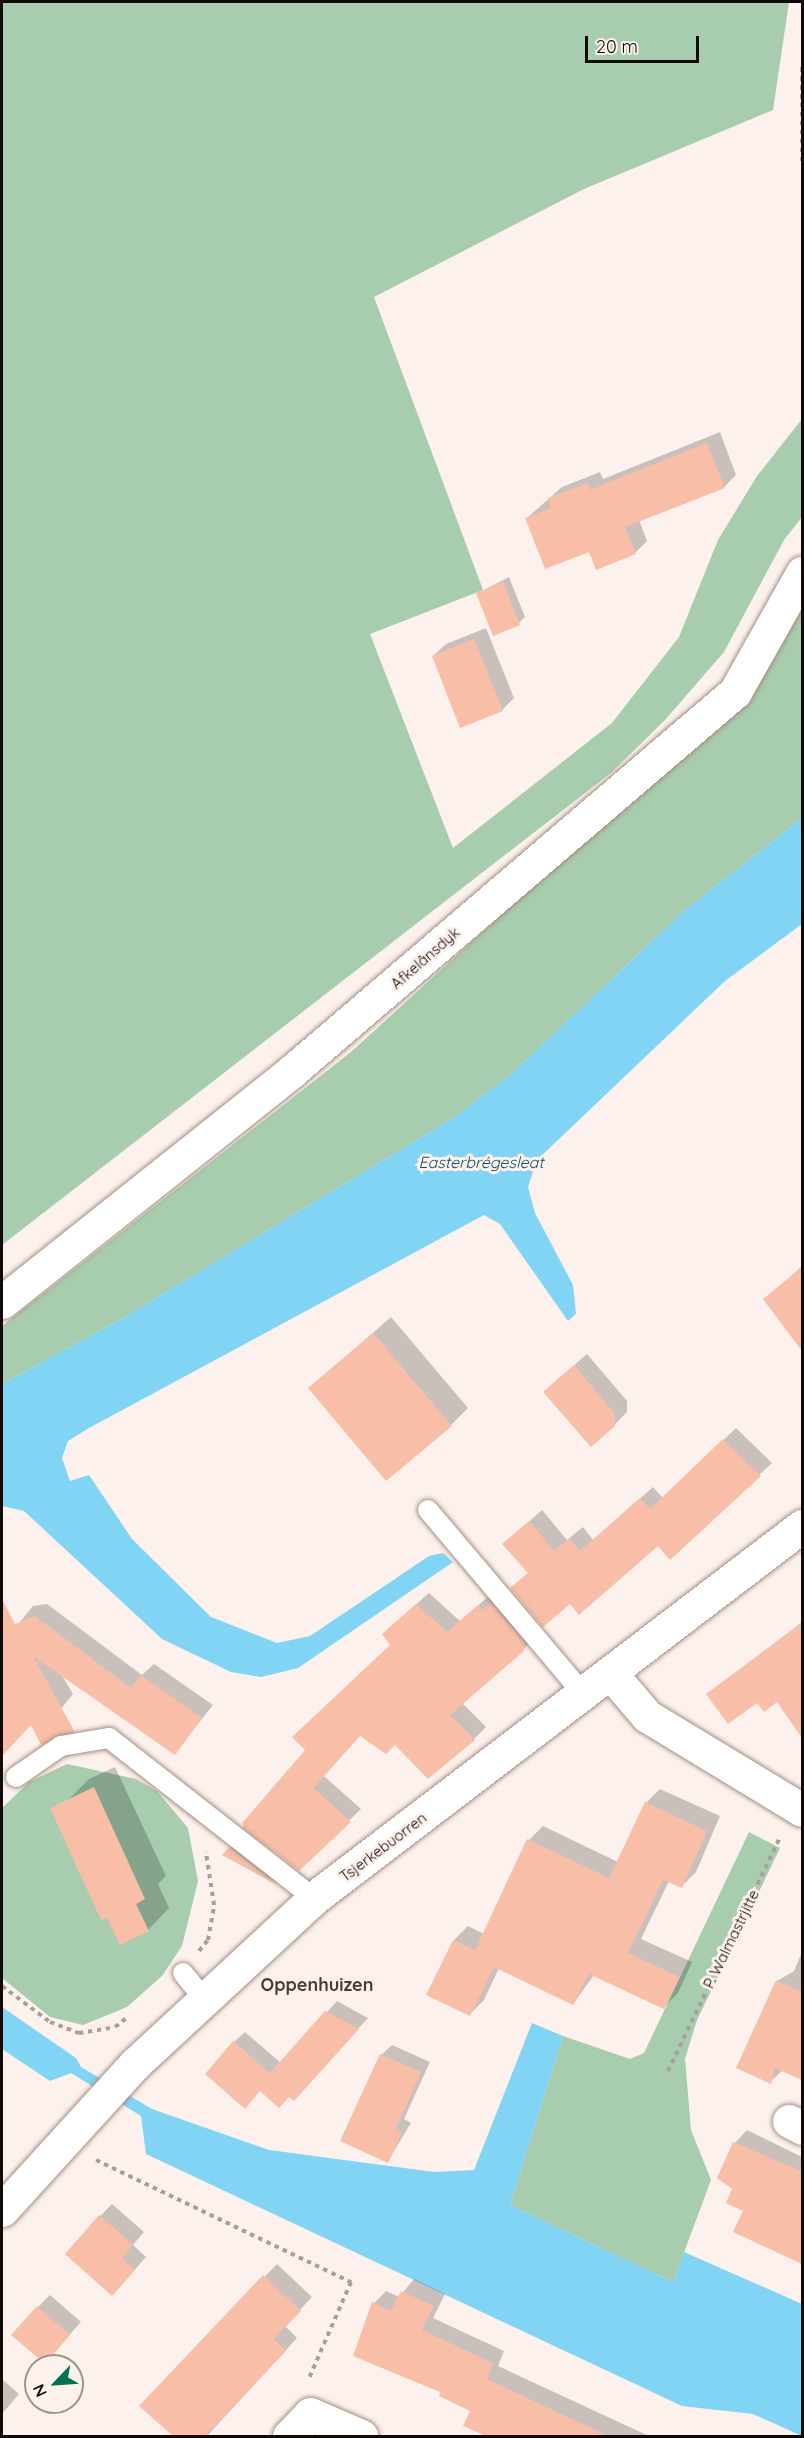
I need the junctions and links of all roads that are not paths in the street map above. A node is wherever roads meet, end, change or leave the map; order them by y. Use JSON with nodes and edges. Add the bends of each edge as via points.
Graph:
{"nodes":[{"id":1,"x":802,"y":573,"type":"edge"},
{"id":2,"x":2,"y":1302,"type":"edge"},
{"id":3,"x":428,"y":1510,"type":"dead end"},
{"id":4,"x":802,"y":1526,"type":"edge"},
{"id":5,"x":612,"y":1675,"type":"junction"},
{"id":6,"x":585,"y":1696,"type":"junction"},
{"id":7,"x":16,"y":1777,"type":"dead end"},
{"id":8,"x":799,"y":1809,"type":"edge"},
{"id":9,"x":314,"y":1898,"type":"junction"},
{"id":10,"x":183,"y":1973,"type":"road end"},
{"id":11,"x":206,"y":2001,"type":"junction"},
{"id":12,"x":2,"y":2210,"type":"edge"},
{"id":13,"x":299,"y":2425,"type":"edge"},
{"id":14,"x":361,"y":2436,"type":"edge"}],
"edges":[{"from":1,"to":2,"type":"street","name":"Afkelânsdyk","via":[[735,692],[292,1071]]},
{"from":3,"to":6,"type":"lane"},
{"from":4,"to":5,"type":"street","name":"Tsjerkebuorren"},
{"from":5,"to":6,"type":"street","name":"Tsjerkebuorren"},
{"from":5,"to":8,"type":"street","via":[[647,1716]]},
{"from":6,"to":9,"type":"street","name":"Tsjerkebuorren"},
{"from":7,"to":9,"type":"lane","via":[[61,1746],[109,1738]]},
{"from":9,"to":11,"type":"street","name":"Tsjerkebuorren"},
{"from":10,"to":11,"type":"lane"},
{"from":11,"to":12,"type":"street","name":"Tsjerkebuorren","via":[[135,2064]]},
{"from":13,"to":14,"type":"street"}]}
